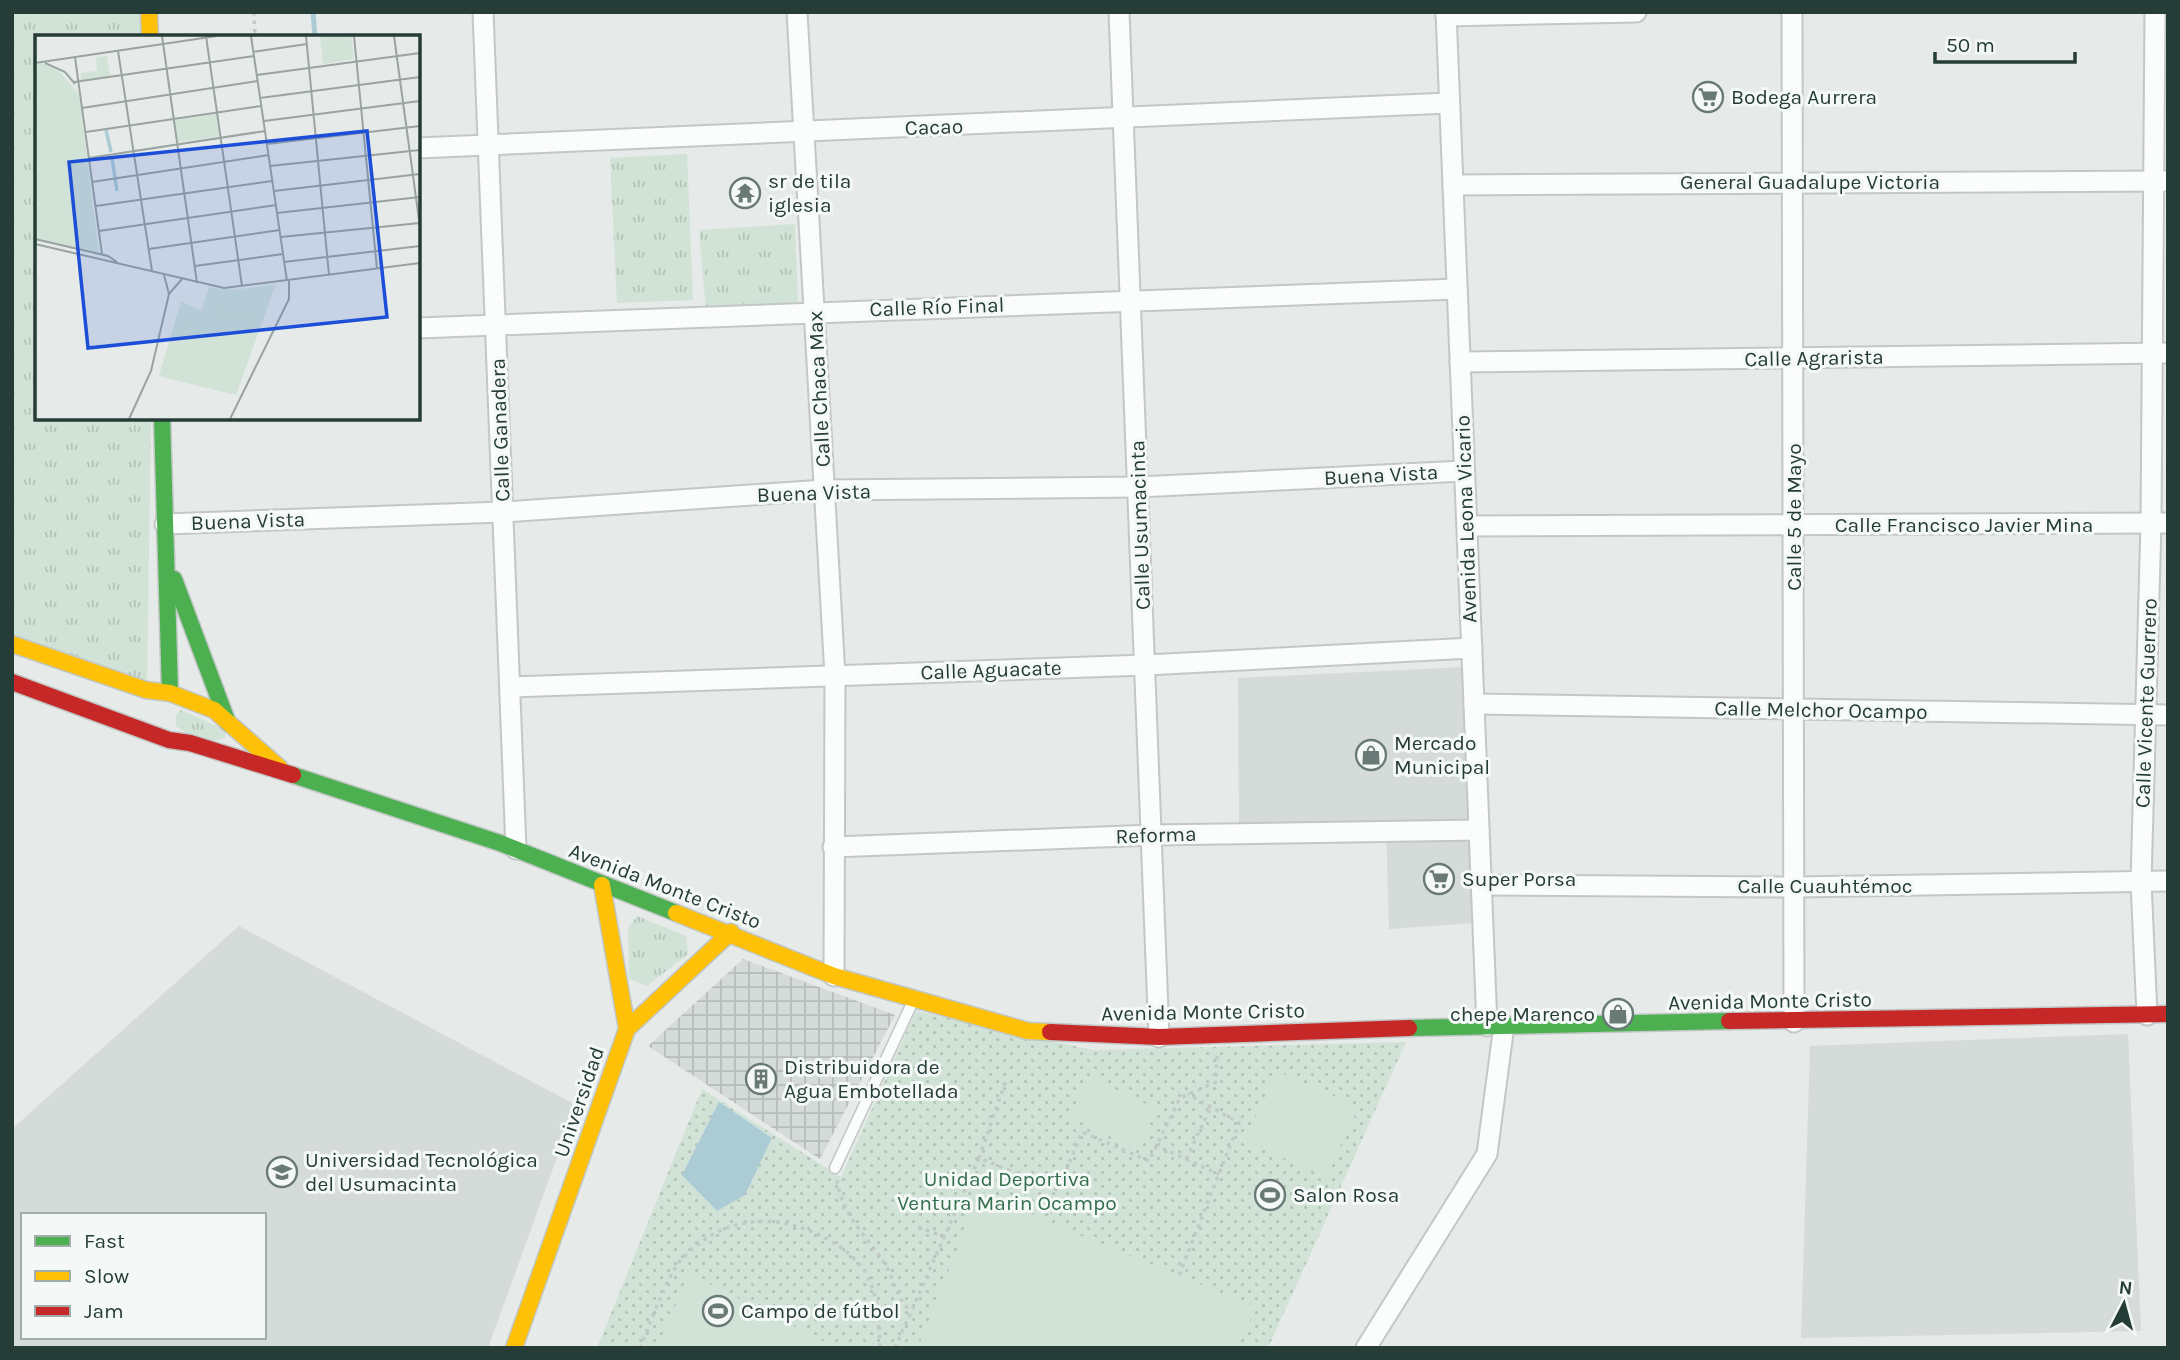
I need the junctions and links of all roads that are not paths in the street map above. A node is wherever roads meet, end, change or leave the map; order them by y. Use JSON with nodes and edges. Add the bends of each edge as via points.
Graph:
{"nodes":[{"id":1,"x":149,"y":12,"type":"edge"},
{"id":2,"x":483,"y":12,"type":"edge"},
{"id":3,"x":797,"y":12,"type":"edge"},
{"id":4,"x":1119,"y":12,"type":"edge"},
{"id":5,"x":1636,"y":12,"type":"edge"},
{"id":6,"x":1792,"y":12,"type":"edge"},
{"id":7,"x":2155,"y":12,"type":"edge"},
{"id":8,"x":1446,"y":14,"type":"edge"},
{"id":9,"x":150,"y":35,"type":"edge"},
{"id":10,"x":1449,"y":103,"type":"junction"},
{"id":11,"x":1124,"y":120,"type":"junction"},
{"id":12,"x":803,"y":132,"type":"junction"},
{"id":13,"x":488,"y":144,"type":"junction"},
{"id":14,"x":420,"y":148,"type":"edge"},
{"id":15,"x":2161,"y":181,"type":"edge"},
{"id":16,"x":1792,"y":182,"type":"junction"},
{"id":17,"x":1452,"y":185,"type":"junction"},
{"id":18,"x":1457,"y":289,"type":"junction"},
{"id":19,"x":1131,"y":300,"type":"junction"},
{"id":20,"x":814,"y":312,"type":"junction"},
{"id":21,"x":496,"y":324,"type":"junction"},
{"id":22,"x":420,"y":328,"type":"edge"},
{"id":23,"x":2160,"y":353,"type":"edge"},
{"id":24,"x":1793,"y":359,"type":"junction"},
{"id":25,"x":1460,"y":362,"type":"junction"},
{"id":26,"x":162,"y":420,"type":"edge"},
{"id":27,"x":1464,"y":471,"type":"junction"},
{"id":28,"x":1139,"y":487,"type":"junction"},
{"id":29,"x":824,"y":490,"type":"junction"},
{"id":30,"x":503,"y":512,"type":"junction"},
{"id":31,"x":2160,"y":523,"type":"edge"},
{"id":32,"x":165,"y":524,"type":"junction"},
{"id":33,"x":1466,"y":526,"type":"junction"},
{"id":34,"x":1794,"y":526,"type":"junction"},
{"id":35,"x":166,"y":559,"type":"junction"},
{"id":36,"x":12,"y":644,"type":"edge"},
{"id":37,"x":1472,"y":648,"type":"junction"},
{"id":38,"x":1146,"y":665,"type":"junction"},
{"id":39,"x":835,"y":676,"type":"junction"},
{"id":40,"x":12,"y":682,"type":"edge"},
{"id":41,"x":511,"y":687,"type":"junction"},
{"id":42,"x":170,"y":693,"type":"junction"},
{"id":43,"x":1474,"y":704,"type":"junction"},
{"id":44,"x":1795,"y":710,"type":"junction"},
{"id":45,"x":2146,"y":715,"type":"junction"},
{"id":46,"x":2168,"y":715,"type":"edge"},
{"id":47,"x":229,"y":720,"type":"junction"},
{"id":48,"x":169,"y":740,"type":"junction"},
{"id":49,"x":215,"y":752,"type":"junction"},
{"id":50,"x":284,"y":772,"type":"junction"},
{"id":51,"x":1479,"y":830,"type":"junction"},
{"id":52,"x":1153,"y":835,"type":"junction"},
{"id":53,"x":833,"y":847,"type":"junction"},
{"id":54,"x":516,"y":849,"type":"junction"},
{"id":55,"x":2168,"y":881,"type":"edge"},
{"id":56,"x":2141,"y":882,"type":"junction"},
{"id":57,"x":602,"y":885,"type":"junction"},
{"id":58,"x":1481,"y":885,"type":"junction"},
{"id":59,"x":1796,"y":887,"type":"junction"},
{"id":60,"x":731,"y":932,"type":"junction"},
{"id":61,"x":834,"y":976,"type":"junction"},
{"id":62,"x":914,"y":999,"type":"junction"},
{"id":63,"x":2168,"y":1014,"type":"edge"},
{"id":64,"x":2147,"y":1015,"type":"junction"},
{"id":65,"x":1794,"y":1022,"type":"junction"},
{"id":66,"x":1495,"y":1026,"type":"junction"},
{"id":67,"x":627,"y":1029,"type":"junction"},
{"id":68,"x":1159,"y":1037,"type":"junction"},
{"id":69,"x":835,"y":1168,"type":"road end"},
{"id":70,"x":514,"y":1348,"type":"edge"},
{"id":71,"x":1366,"y":1348,"type":"edge"}],
"edges":[{"from":1,"to":9,"type":"main road"},
{"from":2,"to":13,"type":"street","name":"Calle Ganadera"},
{"from":3,"to":12,"type":"street","name":"Calle Chaca Max"},
{"from":4,"to":11,"type":"street","name":"Calle Usumacinta"},
{"from":5,"to":8,"type":"street"},
{"from":6,"to":16,"type":"street","name":"Calle 5 de Mayo"},
{"from":7,"to":15,"type":"street","name":"Calle Vicente Guerrero"},
{"from":8,"to":10,"type":"street","name":"Avenida Leona Vicario"},
{"from":10,"to":11,"type":"street","name":"Cacao"},
{"from":10,"to":17,"type":"street","name":"Avenida Leona Vicario"},
{"from":11,"to":12,"type":"street","name":"Cacao"},
{"from":11,"to":19,"type":"street","name":"Calle Usumacinta"},
{"from":12,"to":13,"type":"street","name":"Cacao"},
{"from":12,"to":20,"type":"street","name":"Calle Chaca Max"},
{"from":13,"to":14,"type":"street","name":"Cacao"},
{"from":13,"to":21,"type":"street","name":"Calle Ganadera"},
{"from":15,"to":16,"type":"street","name":"General Guadalupe Victoria"},
{"from":15,"to":23,"type":"street","name":"Calle Vicente Guerrero"},
{"from":16,"to":17,"type":"street","name":"General Guadalupe Victoria"},
{"from":16,"to":24,"type":"street","name":"Calle 5 de Mayo"},
{"from":17,"to":18,"type":"street","name":"Avenida Leona Vicario"},
{"from":18,"to":19,"type":"street","name":"Calle Río Final"},
{"from":18,"to":25,"type":"street","name":"Avenida Leona Vicario"},
{"from":19,"to":20,"type":"street","name":"Calle Río Final"},
{"from":19,"to":28,"type":"street","name":"Calle Usumacinta"},
{"from":20,"to":21,"type":"street","name":"Calle Río Final"},
{"from":20,"to":29,"type":"street","name":"Calle Chaca Max"},
{"from":21,"to":22,"type":"street","name":"Calle Río Final"},
{"from":21,"to":30,"type":"street","name":"Calle Ganadera"},
{"from":23,"to":24,"type":"street","name":"Calle Agrarista"},
{"from":23,"to":31,"type":"street","name":"Calle Vicente Guerrero"},
{"from":24,"to":25,"type":"street","name":"Calle Agrarista"},
{"from":24,"to":34,"type":"street","name":"Calle 5 de Mayo"},
{"from":25,"to":27,"type":"street","name":"Avenida Leona Vicario"},
{"from":26,"to":32,"type":"main road"},
{"from":27,"to":28,"type":"street","name":"Buena Vista"},
{"from":27,"to":33,"type":"street","name":"Avenida Leona Vicario"},
{"from":28,"to":29,"type":"street","name":"Buena Vista"},
{"from":28,"to":38,"type":"street","name":"Calle Usumacinta"},
{"from":29,"to":30,"type":"street","name":"Buena Vista"},
{"from":29,"to":39,"type":"street","name":"Calle Chaca Max"},
{"from":30,"to":32,"type":"street","name":"Buena Vista"},
{"from":30,"to":41,"type":"street","name":"Calle Ganadera"},
{"from":31,"to":34,"type":"street","name":"Calle Francisco Javier Mina"},
{"from":31,"to":45,"type":"street","name":"Calle Vicente Guerrero"},
{"from":32,"to":35,"type":"main road"},
{"from":33,"to":34,"type":"street","name":"Calle Francisco Javier Mina"},
{"from":33,"to":37,"type":"street","name":"Avenida Leona Vicario"},
{"from":34,"to":44,"type":"street","name":"Calle 5 de Mayo"},
{"from":35,"to":42,"type":"main road"},
{"from":35,"to":47,"type":"main road"},
{"from":36,"to":42,"type":"main road","via":[[146,690]]},
{"from":37,"to":38,"type":"street","name":"Calle Aguacate"},
{"from":37,"to":43,"type":"street","name":"Avenida Leona Vicario"},
{"from":38,"to":39,"type":"street","name":"Calle Aguacate"},
{"from":38,"to":52,"type":"street","name":"Calle Usumacinta"},
{"from":39,"to":41,"type":"street","name":"Calle Aguacate"},
{"from":39,"to":53,"type":"street","name":"Calle Chaca Max"},
{"from":40,"to":48,"type":"main road","name":"Avenida Monte Cristo"},
{"from":41,"to":54,"type":"street","name":"Calle Ganadera"},
{"from":42,"to":47,"type":"main road"},
{"from":42,"to":48,"type":"main road","via":[[158,713]]},
{"from":43,"to":44,"type":"street","name":"Calle Melchor Ocampo"},
{"from":43,"to":51,"type":"street","name":"Avenida Leona Vicario"},
{"from":44,"to":45,"type":"street","name":"Calle Melchor Ocampo"},
{"from":44,"to":59,"type":"street","name":"Calle 5 de Mayo"},
{"from":45,"to":46,"type":"street","name":"Calle Melchor Ocampo"},
{"from":45,"to":56,"type":"street","name":"Calle Vicente Guerrero"},
{"from":47,"to":49,"type":"main road","via":[[226,738]]},
{"from":47,"to":50,"type":"main road"},
{"from":48,"to":49,"type":"main road","name":"Avenida Monte Cristo"},
{"from":49,"to":50,"type":"main road","name":"Avenida Monte Cristo"},
{"from":50,"to":54,"type":"main road","name":"Avenida Monte Cristo"},
{"from":51,"to":52,"type":"street","name":"Reforma"},
{"from":51,"to":58,"type":"street","name":"Avenida Leona Vicario"},
{"from":52,"to":53,"type":"street","name":"Reforma"},
{"from":52,"to":68,"type":"street","name":"Calle Usumacinta"},
{"from":53,"to":61,"type":"street","name":"Calle Chaca Max"},
{"from":54,"to":57,"type":"main road","name":"Avenida Monte Cristo"},
{"from":55,"to":56,"type":"street","name":"Calle Cuauhtémoc"},
{"from":56,"to":59,"type":"street","name":"Calle Cuauhtémoc"},
{"from":56,"to":64,"type":"street","name":"Calle Vicente Guerrero"},
{"from":57,"to":60,"type":"main road","name":"Avenida Monte Cristo"},
{"from":57,"to":67,"type":"main road"},
{"from":58,"to":59,"type":"street","name":"Calle Cuauhtémoc"},
{"from":58,"to":66,"type":"street","name":"Avenida Leona Vicario"},
{"from":59,"to":65,"type":"street","name":"Calle 5 de Mayo"},
{"from":60,"to":61,"type":"main road","name":"Avenida Monte Cristo"},
{"from":60,"to":67,"type":"main road"},
{"from":61,"to":62,"type":"main road","name":"Avenida Monte Cristo"},
{"from":62,"to":68,"type":"main road","name":"Avenida Monte Cristo","via":[[1028,1031]]},
{"from":62,"to":69,"type":"lane"},
{"from":63,"to":64,"type":"main road","name":"Avenida Monte Cristo"},
{"from":64,"to":65,"type":"main road","name":"Avenida Monte Cristo"},
{"from":65,"to":66,"type":"main road","name":"Avenida Monte Cristo"},
{"from":66,"to":68,"type":"main road","name":"Avenida Monte Cristo"},
{"from":66,"to":71,"type":"street","name":"Avenida Leona Vicario","via":[[1487,1154]]},
{"from":67,"to":70,"type":"main road","name":"Universidad"}]}
